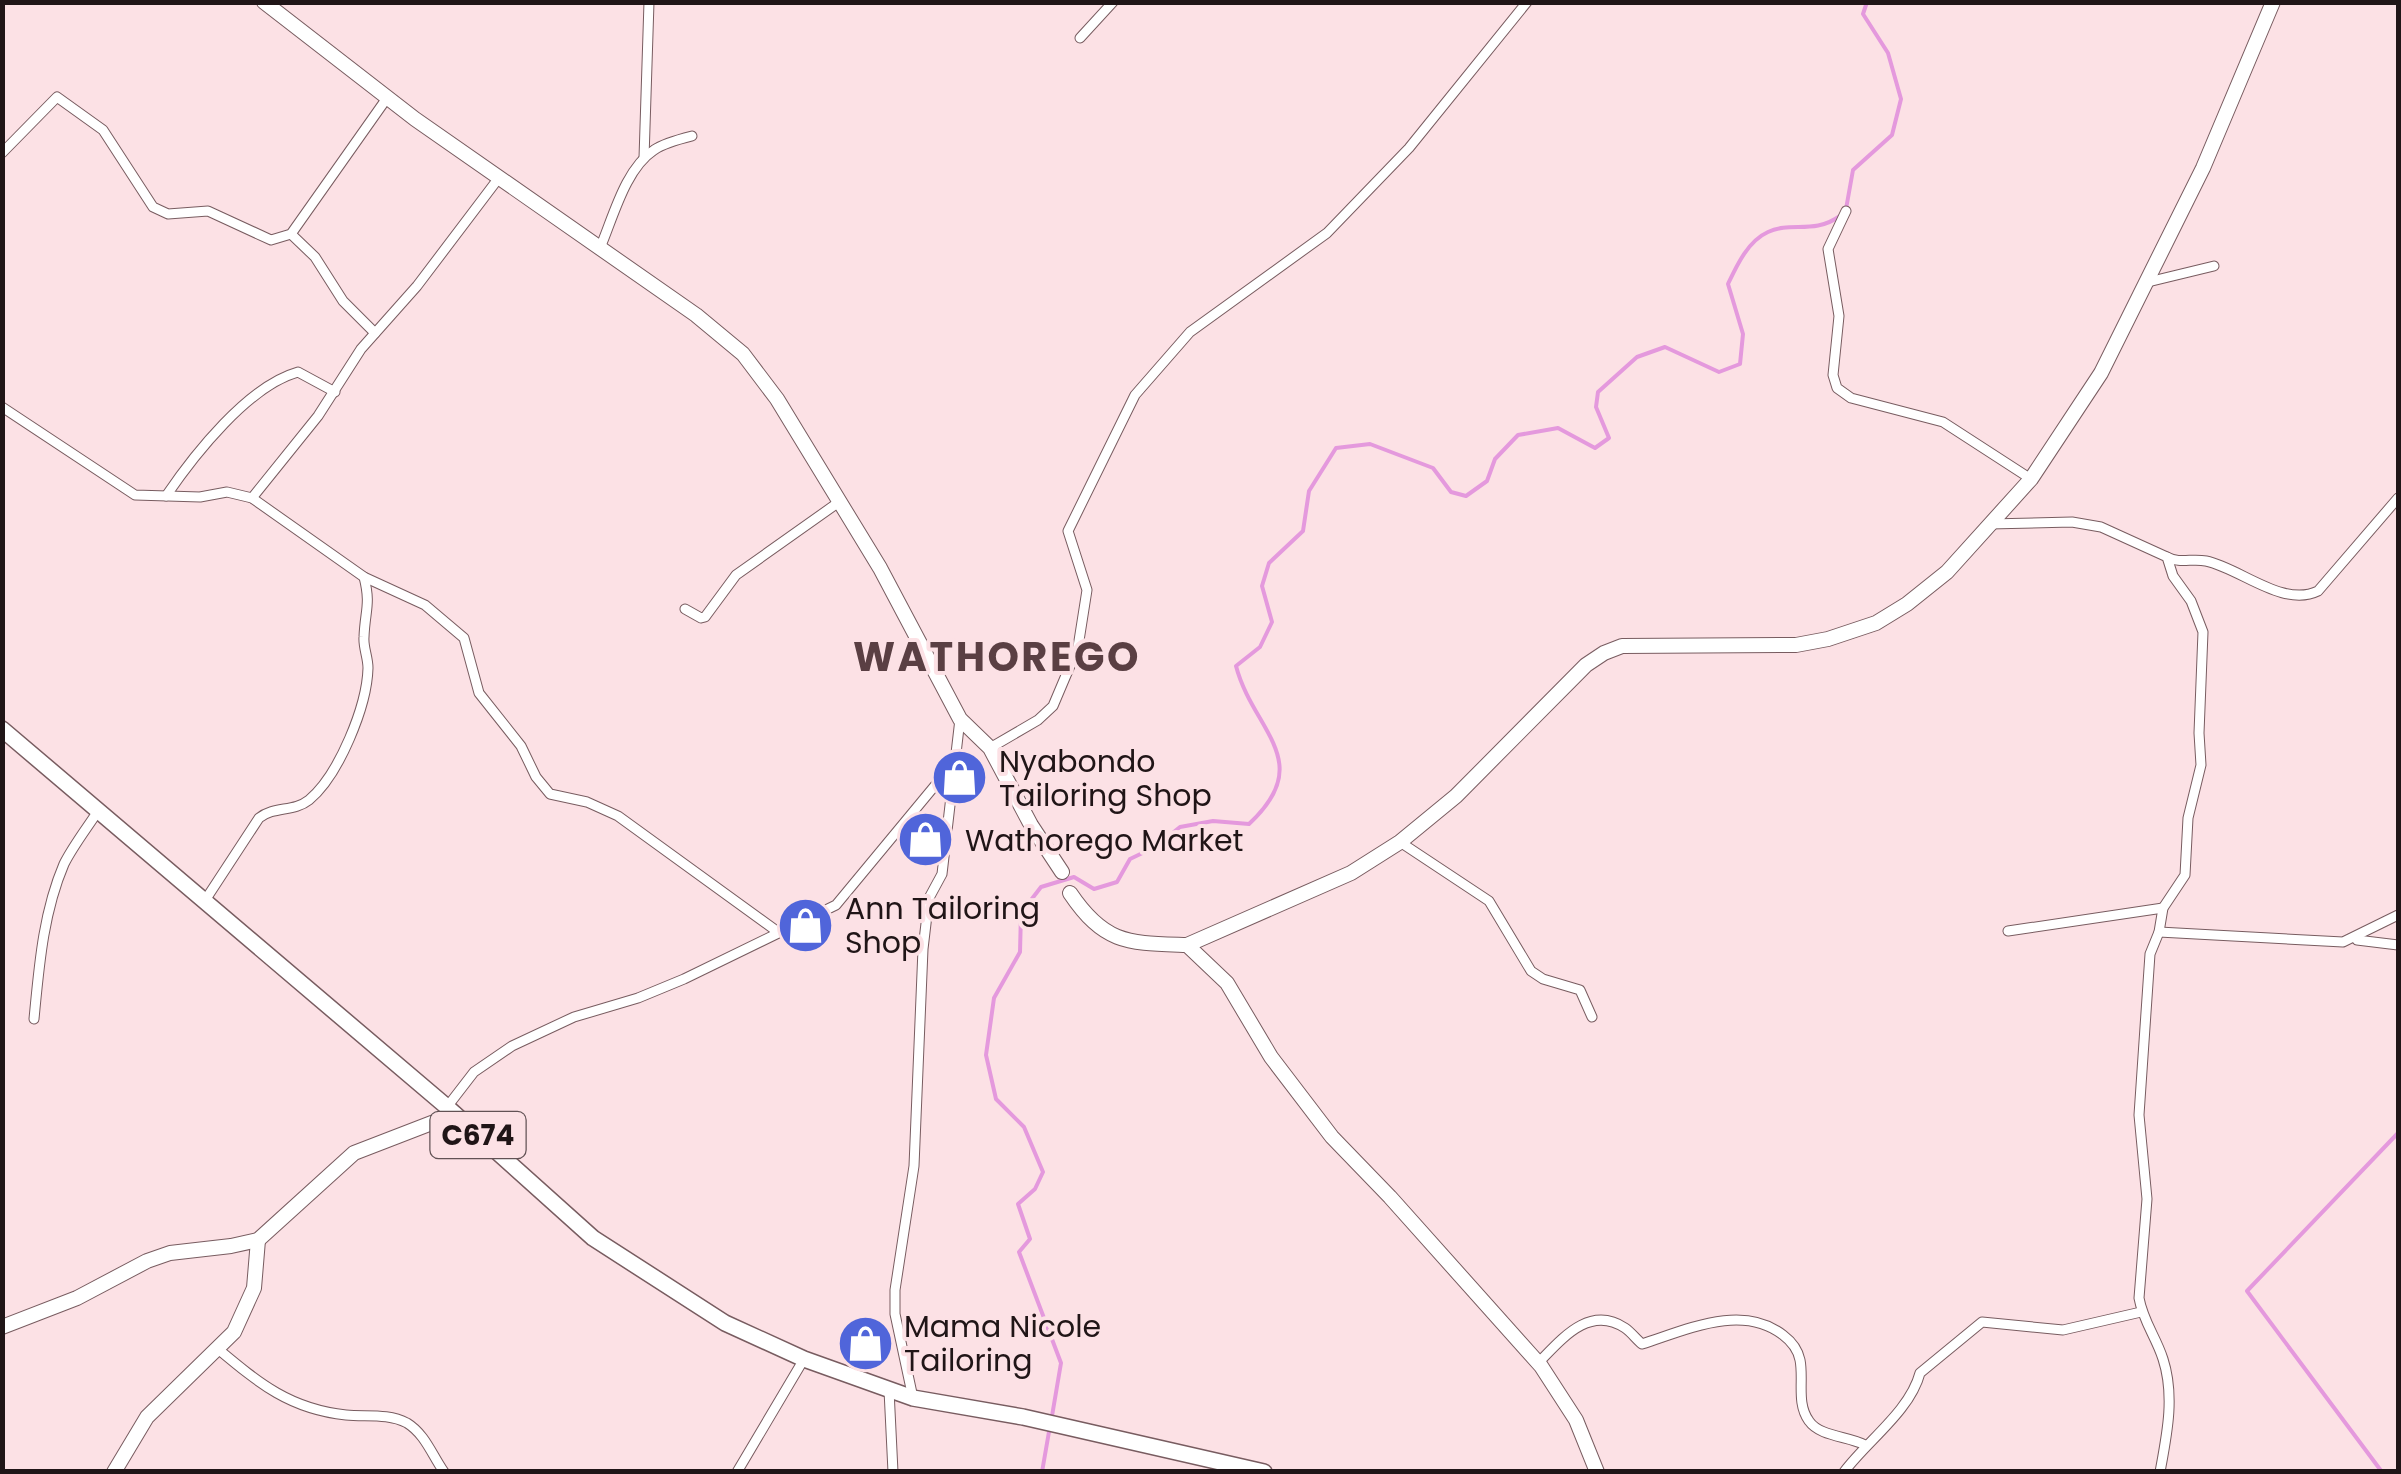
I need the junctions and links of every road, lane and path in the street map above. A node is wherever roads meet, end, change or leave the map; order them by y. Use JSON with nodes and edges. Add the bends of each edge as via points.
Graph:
{"nodes":[{"id":1,"x":264,"y":2,"type":"edge"},
{"id":2,"x":648,"y":2,"type":"edge"},
{"id":3,"x":1113,"y":2,"type":"edge"},
{"id":4,"x":1527,"y":2,"type":"edge"},
{"id":5,"x":2273,"y":2,"type":"edge"},
{"id":6,"x":1080,"y":38,"type":"dead end"},
{"id":7,"x":387,"y":98,"type":"junction"},
{"id":8,"x":692,"y":136,"type":"dead end"},
{"id":9,"x":2,"y":153,"type":"edge"},
{"id":10,"x":644,"y":158,"type":"junction"},
{"id":11,"x":498,"y":179,"type":"junction"},
{"id":12,"x":1846,"y":211,"type":"dead end"},
{"id":13,"x":291,"y":234,"type":"junction"},
{"id":14,"x":600,"y":248,"type":"junction"},
{"id":15,"x":2214,"y":266,"type":"dead end"},
{"id":16,"x":2148,"y":282,"type":"junction"},
{"id":17,"x":375,"y":333,"type":"junction"},
{"id":18,"x":335,"y":392,"type":"junction"},
{"id":19,"x":2,"y":407,"type":"edge"},
{"id":20,"x":2031,"y":478,"type":"junction"},
{"id":21,"x":166,"y":496,"type":"junction"},
{"id":22,"x":252,"y":498,"type":"junction"},
{"id":23,"x":2398,"y":498,"type":"edge"},
{"id":24,"x":839,"y":502,"type":"junction"},
{"id":25,"x":1988,"y":524,"type":"junction"},
{"id":26,"x":2168,"y":558,"type":"junction"},
{"id":27,"x":364,"y":576,"type":"junction"},
{"id":28,"x":685,"y":609,"type":"dead end"},
{"id":29,"x":960,"y":719,"type":"junction"},
{"id":30,"x":2,"y":729,"type":"edge"},
{"id":31,"x":990,"y":748,"type":"junction"},
{"id":32,"x":953,"y":763,"type":"junction"},
{"id":33,"x":98,"y":810,"type":"junction"},
{"id":34,"x":1400,"y":842,"type":"junction"},
{"id":35,"x":1062,"y":872,"type":"joint"},
{"id":36,"x":1070,"y":893,"type":"joint"},
{"id":37,"x":204,"y":902,"type":"junction"},
{"id":38,"x":2163,"y":908,"type":"junction"},
{"id":39,"x":2398,"y":914,"type":"edge"},
{"id":40,"x":2008,"y":931,"type":"dead end"},
{"id":41,"x":778,"y":932,"type":"junction"},
{"id":42,"x":2159,"y":932,"type":"junction"},
{"id":43,"x":2353,"y":939,"type":"junction"},
{"id":44,"x":2398,"y":944,"type":"edge"},
{"id":45,"x":1187,"y":945,"type":"junction"},
{"id":46,"x":1592,"y":1017,"type":"dead end"},
{"id":47,"x":34,"y":1019,"type":"dead end"},
{"id":48,"x":450,"y":1110,"type":"junction"},
{"id":49,"x":258,"y":1240,"type":"junction"},
{"id":50,"x":2141,"y":1312,"type":"junction"},
{"id":51,"x":2,"y":1327,"type":"edge"},
{"id":52,"x":218,"y":1349,"type":"junction"},
{"id":53,"x":804,"y":1359,"type":"junction"},
{"id":54,"x":1538,"y":1363,"type":"junction"},
{"id":55,"x":903,"y":1390,"type":"junction"},
{"id":56,"x":1865,"y":1446,"type":"junction"},
{"id":57,"x":114,"y":1472,"type":"edge"},
{"id":58,"x":444,"y":1472,"type":"edge"},
{"id":59,"x":737,"y":1472,"type":"edge"},
{"id":60,"x":893,"y":1472,"type":"edge"},
{"id":61,"x":1264,"y":1472,"type":"edge"},
{"id":62,"x":1597,"y":1472,"type":"edge"},
{"id":63,"x":1844,"y":1472,"type":"edge"},
{"id":64,"x":2160,"y":1472,"type":"edge"}],
"edges":[{"from":1,"to":7,"type":"street"},
{"from":2,"to":10,"type":"street"},
{"from":3,"to":6,"type":"street"},
{"from":4,"to":31,"type":"street","via":[[1363,197],[1311,246],[1190,332],[1135,395],[1068,531],[1087,590],[1078,647],[1053,706]]},
{"from":5,"to":16,"type":"street"},
{"from":7,"to":11,"type":"street"},
{"from":7,"to":13,"type":"street"},
{"from":8,"to":10,"type":"street"},
{"from":9,"to":13,"type":"street","via":[[57,98],[102,130],[153,207],[168,214],[208,211],[271,240]]},
{"from":10,"to":14,"type":"street"},
{"from":11,"to":14,"type":"street"},
{"from":11,"to":17,"type":"street"},
{"from":12,"to":20,"type":"street","via":[[1828,249],[1838,316],[1837,388],[1851,398],[1943,422]]},
{"from":13,"to":17,"type":"street"},
{"from":14,"to":24,"type":"street","via":[[744,354]]},
{"from":15,"to":16,"type":"street"},
{"from":16,"to":20,"type":"street","via":[[2101,373]]},
{"from":17,"to":18,"type":"street"},
{"from":18,"to":21,"type":"street","via":[[298,372],[280,377],[199,448]]},
{"from":18,"to":22,"type":"street"},
{"from":19,"to":21,"type":"street","via":[[129,492]]},
{"from":20,"to":25,"type":"street"},
{"from":21,"to":22,"type":"street","via":[[227,492]]},
{"from":22,"to":27,"type":"street"},
{"from":23,"to":26,"type":"street","via":[[2310,595],[2283,592],[2208,561]]},
{"from":24,"to":28,"type":"street","via":[[736,574],[705,616]]},
{"from":24,"to":29,"type":"street"},
{"from":25,"to":26,"type":"street","via":[[2102,527]]},
{"from":25,"to":34,"type":"street","via":[[1947,572],[1907,604],[1854,632],[1796,646],[1632,646],[1604,653]]},
{"from":26,"to":38,"type":"street","via":[[2203,632],[2201,765],[2188,818],[2185,875]]},
{"from":27,"to":37,"type":"street","via":[[368,671],[352,734],[306,802],[259,818]]},
{"from":27,"to":41,"type":"street","via":[[426,606],[464,638],[479,693],[550,794],[618,816]]},
{"from":29,"to":31,"type":"street"},
{"from":29,"to":32,"type":"street"},
{"from":30,"to":33,"type":"main road","number":"C674"},
{"from":31,"to":35,"type":"street"},
{"from":32,"to":41,"type":"street","via":[[845,897]]},
{"from":32,"to":55,"type":"street","via":[[942,874],[929,898],[923,949],[914,1166],[895,1290]]},
{"from":33,"to":37,"type":"main road","number":"C674"},
{"from":33,"to":47,"type":"street","via":[[65,863],[49,910]]},
{"from":34,"to":45,"type":"street","via":[[1350,874]]},
{"from":34,"to":46,"type":"street","via":[[1489,901],[1531,970],[1580,990]]},
{"from":35,"to":36,"type":"street"},
{"from":36,"to":45,"type":"street","via":[[1086,917],[1115,938]]},
{"from":37,"to":48,"type":"main road","number":"C674"},
{"from":38,"to":40,"type":"street"},
{"from":38,"to":42,"type":"street"},
{"from":39,"to":43,"type":"street"},
{"from":41,"to":48,"type":"street","via":[[684,979],[512,1046],[474,1072]]},
{"from":42,"to":43,"type":"street"},
{"from":42,"to":50,"type":"street","via":[[2146,983],[2139,1115],[2148,1200]]},
{"from":43,"to":44,"type":"street"},
{"from":45,"to":54,"type":"street","via":[[1228,982],[1271,1057],[1332,1137]]},
{"from":48,"to":49,"type":"street","via":[[354,1153]]},
{"from":48,"to":53,"type":"main road","number":"C674","via":[[593,1238],[725,1323]]},
{"from":49,"to":51,"type":"street","via":[[170,1253]]},
{"from":49,"to":52,"type":"street","via":[[254,1288],[234,1332]]},
{"from":50,"to":56,"type":"street","via":[[2062,1330],[1982,1322],[1920,1373],[1894,1416]]},
{"from":50,"to":64,"type":"street","via":[[2163,1358],[2170,1398]]},
{"from":52,"to":57,"type":"street","via":[[147,1418]]},
{"from":52,"to":58,"type":"street","via":[[291,1402],[409,1424]]},
{"from":53,"to":55,"type":"main road","number":"C674"},
{"from":53,"to":59,"type":"street"},
{"from":54,"to":56,"type":"street","via":[[1574,1327],[1598,1320],[1622,1325],[1642,1344],[1748,1318],[1783,1335],[1800,1356],[1801,1396],[1812,1425]]},
{"from":54,"to":62,"type":"street","via":[[1576,1420]]},
{"from":55,"to":60,"type":"street"},
{"from":55,"to":61,"type":"main road","number":"C674"},
{"from":56,"to":63,"type":"street"}]}
